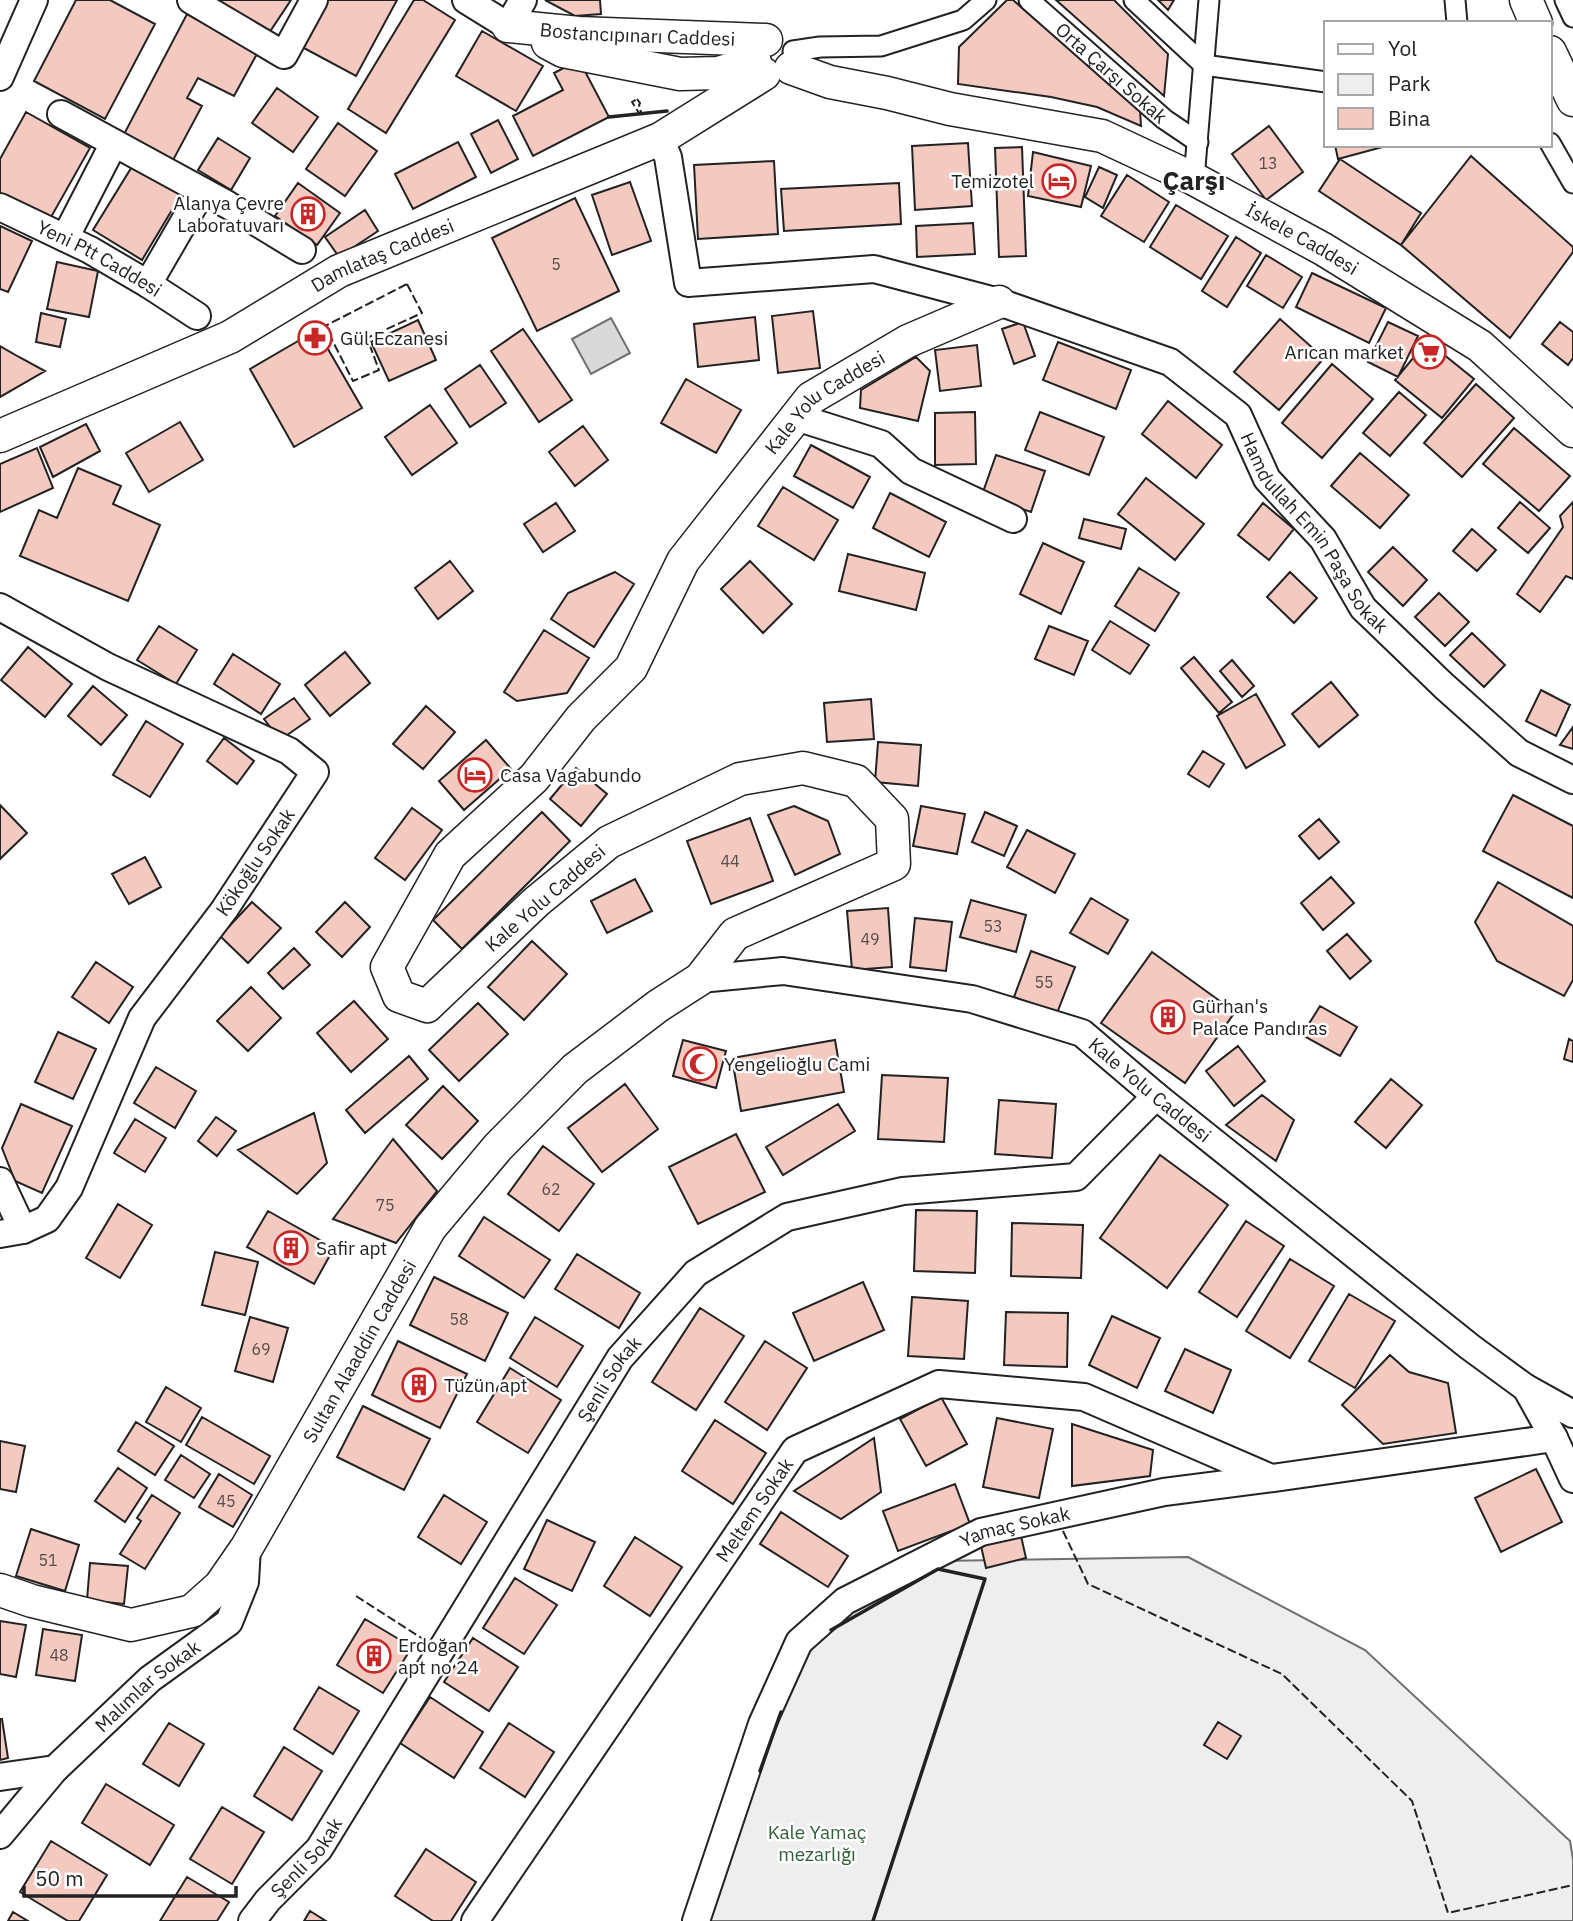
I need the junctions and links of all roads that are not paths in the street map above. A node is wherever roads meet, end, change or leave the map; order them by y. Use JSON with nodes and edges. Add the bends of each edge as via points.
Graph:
{"nodes":[{"id":1,"x":34,"y":0,"type":"edge"},
{"id":2,"x":191,"y":0,"type":"edge"},
{"id":3,"x":314,"y":0,"type":"edge"},
{"id":4,"x":466,"y":0,"type":"edge"},
{"id":5,"x":986,"y":0,"type":"edge"},
{"id":6,"x":1029,"y":0,"type":"edge"},
{"id":7,"x":1134,"y":0,"type":"edge"},
{"id":8,"x":1209,"y":0,"type":"edge"},
{"id":9,"x":1455,"y":0,"type":"edge"},
{"id":10,"x":1526,"y":0,"type":"edge"},
{"id":11,"x":1565,"y":0,"type":"edge"},
{"id":12,"x":515,"y":13,"type":"edge"},
{"id":13,"x":1573,"y":18,"type":"edge"},
{"id":14,"x":1457,"y":21,"type":"edge"},
{"id":15,"x":1535,"y":21,"type":"edge"},
{"id":16,"x":1552,"y":56,"type":"edge"},
{"id":17,"x":774,"y":59,"type":"junction"},
{"id":18,"x":1204,"y":65,"type":"junction"},
{"id":19,"x":0,"y":77,"type":"edge"},
{"id":20,"x":1324,"y":82,"type":"edge"},
{"id":21,"x":1573,"y":100,"type":"edge"},
{"id":22,"x":61,"y":114,"type":"dead end"},
{"id":23,"x":660,"y":139,"type":"junction"},
{"id":24,"x":1198,"y":142,"type":"junction"},
{"id":25,"x":114,"y":143,"type":"junction"},
{"id":26,"x":1552,"y":146,"type":"edge"},
{"id":27,"x":1194,"y":179,"type":"junction"},
{"id":28,"x":1573,"y":183,"type":"edge"},
{"id":29,"x":202,"y":191,"type":"junction"},
{"id":30,"x":0,"y":207,"type":"edge"},
{"id":31,"x":65,"y":238,"type":"junction"},
{"id":32,"x":302,"y":250,"type":"dead end"},
{"id":33,"x":148,"y":284,"type":"junction"},
{"id":34,"x":999,"y":302,"type":"junction"},
{"id":35,"x":197,"y":316,"type":"dead end"},
{"id":36,"x":796,"y":417,"type":"junction"},
{"id":37,"x":1573,"y":431,"type":"edge"},
{"id":38,"x":0,"y":436,"type":"edge"},
{"id":39,"x":1013,"y":519,"type":"dead end"},
{"id":40,"x":0,"y":607,"type":"edge"},
{"id":41,"x":1573,"y":780,"type":"edge"},
{"id":42,"x":700,"y":979,"type":"junction"},
{"id":43,"x":1156,"y":1097,"type":"junction"},
{"id":44,"x":0,"y":1181,"type":"edge"},
{"id":45,"x":11,"y":1232,"type":"edge"},
{"id":46,"x":1526,"y":1388,"type":"junction"},
{"id":47,"x":1573,"y":1414,"type":"edge"},
{"id":48,"x":1554,"y":1438,"type":"junction"},
{"id":49,"x":1273,"y":1478,"type":"junction"},
{"id":50,"x":1573,"y":1479,"type":"edge"},
{"id":51,"x":247,"y":1547,"type":"junction"},
{"id":52,"x":0,"y":1590,"type":"edge"},
{"id":53,"x":55,"y":1769,"type":"junction"},
{"id":54,"x":0,"y":1777,"type":"edge"},
{"id":55,"x":0,"y":1835,"type":"edge"},
{"id":56,"x":252,"y":1921,"type":"edge"},
{"id":57,"x":475,"y":1921,"type":"edge"},
{"id":58,"x":696,"y":1921,"type":"edge"}],
"edges":[{"from":1,"to":19,"type":"street"},
{"from":2,"to":3,"type":"street","via":[[284,55]]},
{"from":4,"to":12,"type":"street","name":"Bostancıpınarı Caddesi"},
{"from":5,"to":17,"type":"street","via":[[963,20],[881,47],[820,47]]},
{"from":6,"to":24,"type":"street","name":"Orta Çarşı Sokak","via":[[1164,119]]},
{"from":7,"to":18,"type":"street"},
{"from":8,"to":18,"type":"street"},
{"from":9,"to":14,"type":"street"},
{"from":10,"to":15,"type":"street"},
{"from":11,"to":13,"type":"street"},
{"from":12,"to":17,"type":"street","name":"Bostancıpınarı Caddesi","via":[[564,51],[680,74],[718,74]]},
{"from":16,"to":21,"type":"street"},
{"from":17,"to":23,"type":"street","name":"Damlataş Caddesi"},
{"from":17,"to":27,"type":"street","name":"İskele Caddesi","via":[[830,82],[1102,136]]},
{"from":18,"to":20,"type":"street"},
{"from":18,"to":24,"type":"street"},
{"from":22,"to":25,"type":"street"},
{"from":23,"to":34,"type":"street","via":[[668,157],[688,283],[874,270]]},
{"from":23,"to":38,"type":"street","name":"Damlataş Caddesi","via":[[339,271],[230,337]]},
{"from":24,"to":27,"type":"street"},
{"from":25,"to":29,"type":"street"},
{"from":25,"to":31,"type":"street"},
{"from":26,"to":28,"type":"street"},
{"from":27,"to":37,"type":"street","name":"İskele Caddesi","via":[[1322,249],[1480,346]]},
{"from":29,"to":32,"type":"street"},
{"from":29,"to":33,"type":"street"},
{"from":30,"to":31,"type":"street","name":"Yeni Ptt Caddesi"},
{"from":31,"to":33,"type":"street","name":"Yeni Ptt Caddesi"},
{"from":33,"to":35,"type":"street","name":"Yeni Ptt Caddesi"},
{"from":34,"to":36,"type":"street","name":"Kale Yolu Caddesi","via":[[908,341],[811,398]]},
{"from":34,"to":41,"type":"street","name":"Hamdullah Emin Paşa Sokak","via":[[1170,362],[1238,415],[1267,479],[1323,539],[1363,608],[1519,753]]},
{"from":36,"to":39,"type":"street","via":[[881,444],[911,471]]},
{"from":36,"to":42,"type":"street","name":"Kale Yolu Caddesi","via":[[684,561],[631,668],[581,718],[534,778],[450,855],[387,967],[399,996],[427,1006],[536,902],[609,842],[740,779],[803,768],[856,781],[892,819],[894,864],[735,934]]},
{"from":40,"to":45,"type":"street","name":"Kökoğlu Sokak","via":[[108,667],[289,751],[315,772],[224,910],[142,1018],[69,1188],[47,1219]]},
{"from":42,"to":43,"type":"street","name":"Kale Yolu Caddesi","via":[[783,971],[972,999],[1082,1033]]},
{"from":42,"to":51,"type":"street","name":"Sultan Alaaddin Caddesi","via":[[575,1069],[498,1147],[430,1228]]},
{"from":43,"to":46,"type":"street","name":"Kale Yolu Caddesi"},
{"from":43,"to":56,"type":"street","name":"Şenli Sokak","via":[[1076,1177],[903,1191],[786,1217],[696,1273],[620,1358],[319,1849]]},
{"from":44,"to":45,"type":"street"},
{"from":46,"to":47,"type":"street"},
{"from":46,"to":48,"type":"street","name":"Kale Yolu Caddesi"},
{"from":48,"to":49,"type":"street","name":"Yamaç Sokak"},
{"from":48,"to":50,"type":"street","name":"Kale Yolu Caddesi"},
{"from":49,"to":57,"type":"street","name":"Meltem Sokak","via":[[1084,1397],[939,1384],[795,1450]]},
{"from":49,"to":58,"type":"street","name":"Yamaç Sokak","via":[[1164,1492],[981,1532],[845,1601],[799,1642],[762,1724]]},
{"from":51,"to":52,"type":"street","name":"Sultan Alaaddin Caddesi","via":[[220,1586],[192,1611],[131,1625]]},
{"from":51,"to":53,"type":"street","name":"Malımlar Sokak","via":[[245,1581],[229,1622],[150,1679]]},
{"from":53,"to":54,"type":"street"},
{"from":53,"to":55,"type":"street"}]}
